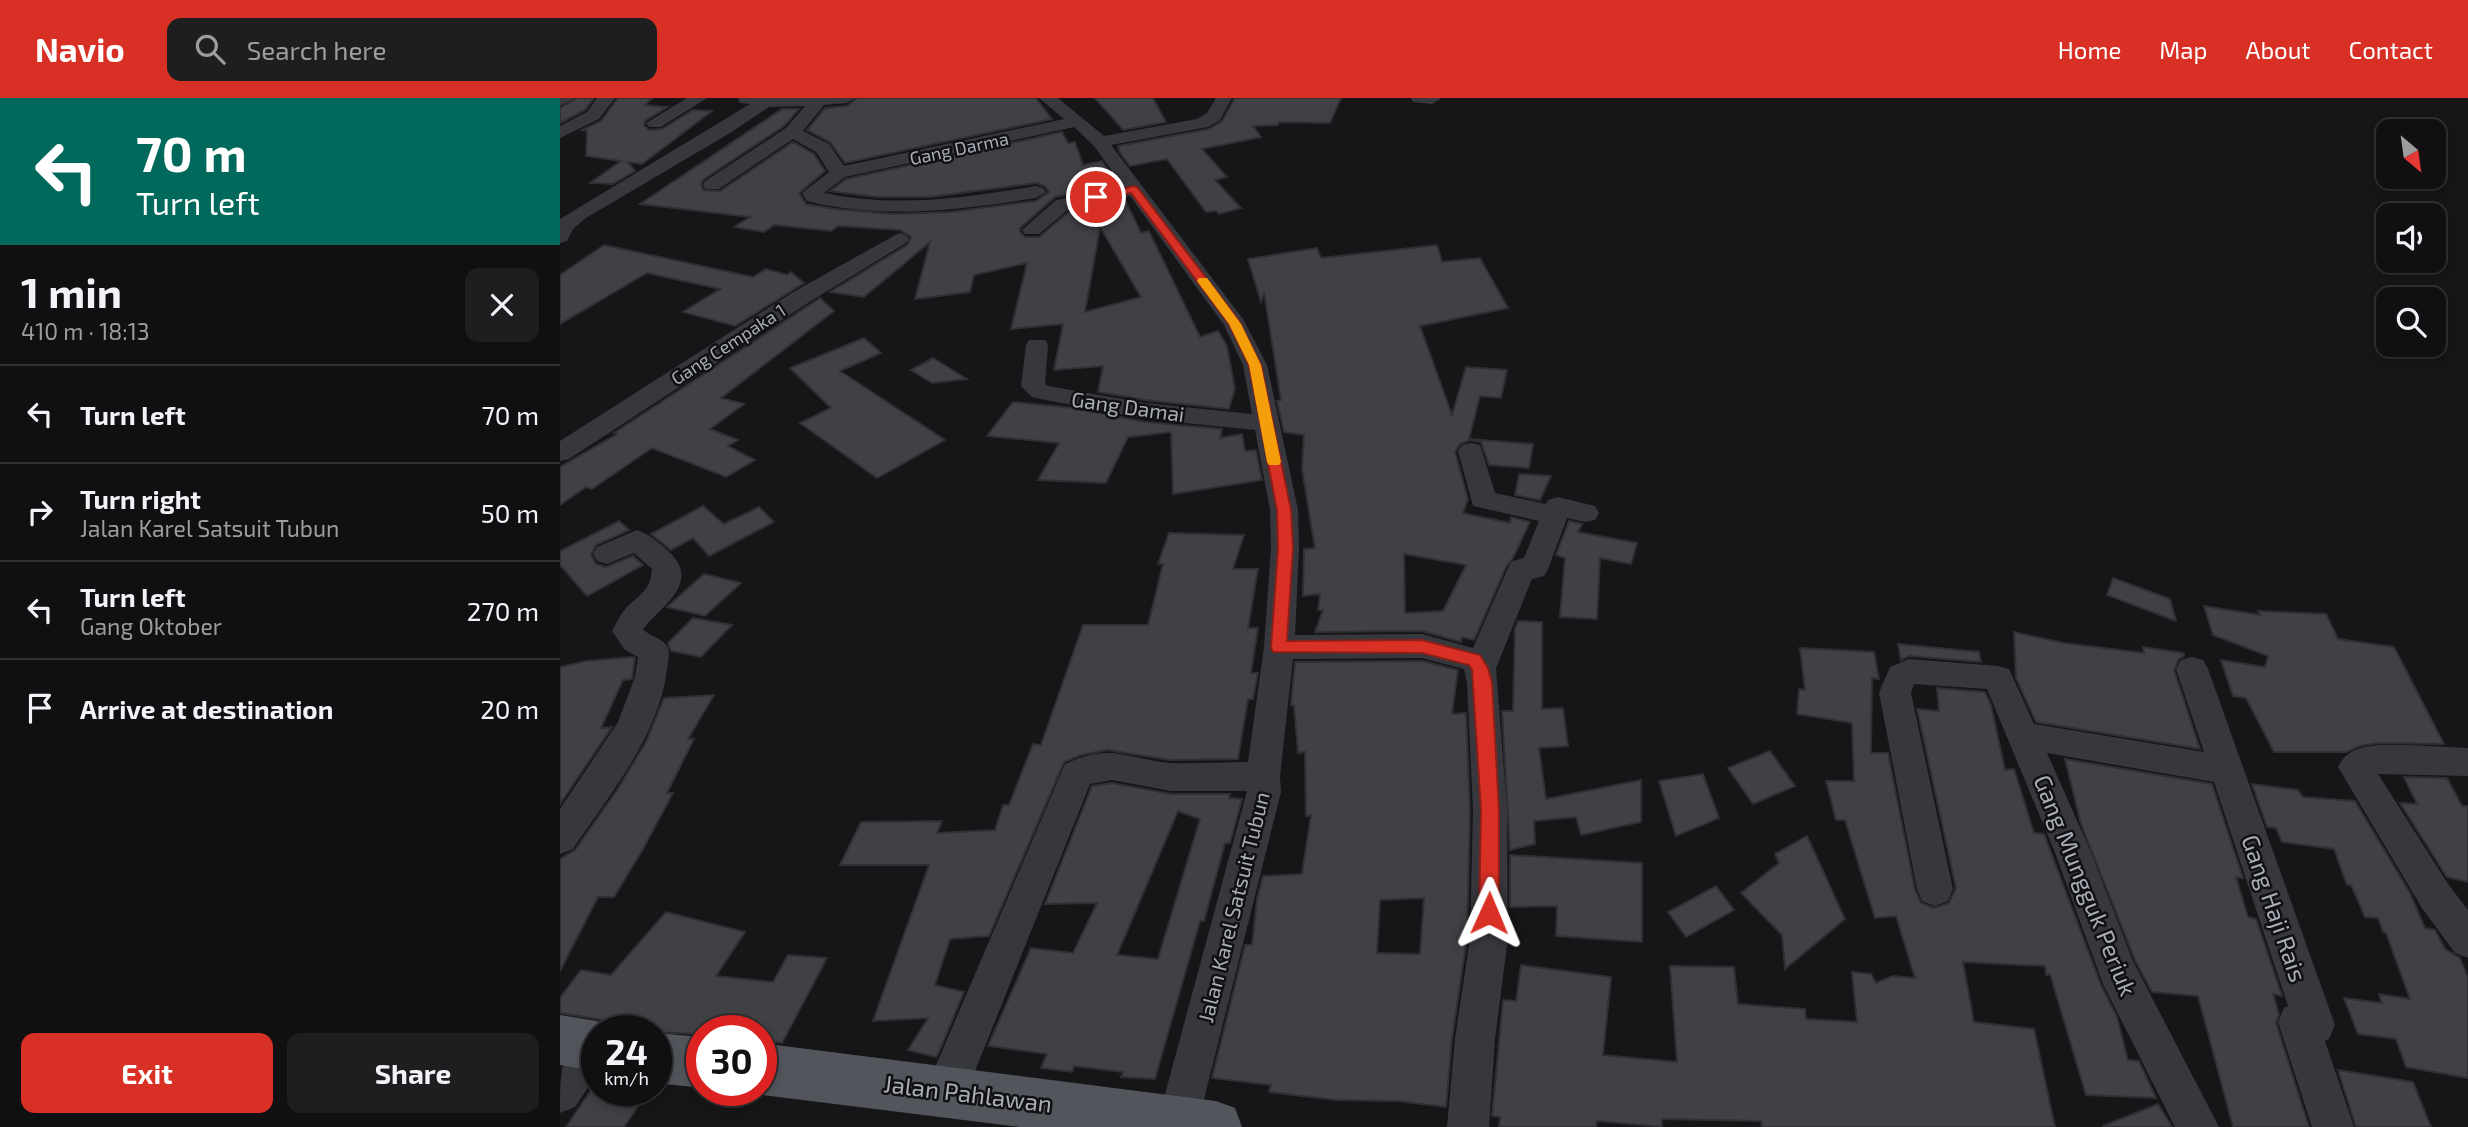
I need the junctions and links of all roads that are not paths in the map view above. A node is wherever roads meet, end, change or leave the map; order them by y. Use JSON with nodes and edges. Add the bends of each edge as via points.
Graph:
{"nodes":[{"id":1,"x":567,"y":98,"type":"edge"},
{"id":2,"x":607,"y":98,"type":"edge"},
{"id":3,"x":699,"y":98,"type":"edge"},
{"id":4,"x":736,"y":98,"type":"edge"},
{"id":5,"x":846,"y":98,"type":"edge"},
{"id":6,"x":1047,"y":98,"type":"edge"},
{"id":7,"x":1224,"y":98,"type":"edge"},
{"id":8,"x":1419,"y":98,"type":"edge"},
{"id":9,"x":1432,"y":99,"type":"edge"},
{"id":10,"x":560,"y":101,"type":"edge"},
{"id":11,"x":766,"y":101,"type":"junction"},
{"id":12,"x":818,"y":102,"type":"junction"},
{"id":13,"x":1078,"y":121,"type":"junction"},
{"id":14,"x":655,"y":123,"type":"dead end"},
{"id":15,"x":792,"y":132,"type":"junction"},
{"id":16,"x":560,"y":133,"type":"edge"},
{"id":17,"x":1100,"y":142,"type":"junction"},
{"id":18,"x":839,"y":173,"type":"junction"},
{"id":19,"x":712,"y":185,"type":"dead end"},
{"id":20,"x":1133,"y":190,"type":"junction"},
{"id":21,"x":1036,"y":192,"type":"dead end"},
{"id":22,"x":563,"y":228,"type":"edge"},
{"id":23,"x":1032,"y":230,"type":"dead end"},
{"id":24,"x":899,"y":239,"type":"dead end"},
{"id":25,"x":1037,"y":345,"type":"dead end"},
{"id":26,"x":1267,"y":423,"type":"junction"},
{"id":27,"x":1471,"y":451,"type":"dead end"},
{"id":28,"x":560,"y":453,"type":"edge"},
{"id":29,"x":1585,"y":513,"type":"dead end"},
{"id":30,"x":1555,"y":515,"type":"junction"},
{"id":31,"x":607,"y":554,"type":"dead end"},
{"id":32,"x":1279,"y":648,"type":"junction"},
{"id":33,"x":1480,"y":668,"type":"junction"},
{"id":34,"x":2192,"y":669,"type":"dead end"},
{"id":35,"x":2024,"y":736,"type":"junction"},
{"id":36,"x":2468,"y":762,"type":"edge"},
{"id":37,"x":2228,"y":769,"type":"junction"},
{"id":38,"x":1263,"y":776,"type":"junction"},
{"id":39,"x":560,"y":838,"type":"edge"},
{"id":40,"x":1935,"y":889,"type":"dead end"},
{"id":41,"x":2468,"y":940,"type":"edge"},
{"id":42,"x":581,"y":1048,"type":"edge"},
{"id":43,"x":777,"y":1071,"type":"edge"},
{"id":44,"x":946,"y":1091,"type":"junction"},
{"id":45,"x":560,"y":1092,"type":"edge"},
{"id":46,"x":1198,"y":1124,"type":"edge"},
{"id":47,"x":1468,"y":1127,"type":"edge"},
{"id":48,"x":2198,"y":1127,"type":"edge"},
{"id":49,"x":2333,"y":1127,"type":"edge"}],
"edges":[{"from":1,"to":10,"type":"street"},
{"from":2,"to":16,"type":"street","via":[[593,116]]},
{"from":3,"to":14,"type":"street"},
{"from":4,"to":11,"type":"street"},
{"from":5,"to":12,"type":"street"},
{"from":6,"to":13,"type":"street","name":"Jalan Karel Satsuit Tubun"},
{"from":7,"to":17,"type":"street","via":[[1214,116],[1202,122]]},
{"from":8,"to":9,"type":"street"},
{"from":11,"to":12,"type":"street"},
{"from":11,"to":22,"type":"street"},
{"from":12,"to":15,"type":"street"},
{"from":13,"to":17,"type":"street","name":"Jalan Karel Satsuit Tubun"},
{"from":13,"to":18,"type":"street","name":"Gang Darma"},
{"from":15,"to":18,"type":"street","via":[[823,148]]},
{"from":15,"to":19,"type":"street"},
{"from":17,"to":20,"type":"street","name":"Jalan Karel Satsuit Tubun"},
{"from":18,"to":21,"type":"street","via":[[812,193],[814,197],[889,206],[944,206]]},
{"from":20,"to":23,"type":"street","via":[[1063,204]]},
{"from":20,"to":26,"type":"street","name":"Jalan Karel Satsuit Tubun","via":[[1235,324],[1255,365]]},
{"from":24,"to":28,"type":"street","name":"Gang Cempaka 1"},
{"from":25,"to":26,"type":"street","name":"Gang Damai","via":[[1032,386],[1041,392],[1145,411]]},
{"from":26,"to":32,"type":"street","name":"Jalan Karel Satsuit Tubun","via":[[1284,510]]},
{"from":27,"to":30,"type":"street","via":[[1483,500]]},
{"from":29,"to":30,"type":"street","via":[[1558,506]]},
{"from":30,"to":33,"type":"street","via":[[1534,569],[1522,568]]},
{"from":31,"to":39,"type":"street","via":[[637,540],[667,566],[665,589],[627,631],[654,651],[650,683],[639,718]]},
{"from":32,"to":33,"type":"street","via":[[1422,646],[1474,660]]},
{"from":32,"to":38,"type":"street","name":"Jalan Karel Satsuit Tubun"},
{"from":33,"to":47,"type":"street","via":[[1490,810],[1489,938]]},
{"from":34,"to":37,"type":"street","name":"Gang Haji Rais"},
{"from":35,"to":37,"type":"street"},
{"from":35,"to":40,"type":"street","name":"Gang Mungguk Periuk","via":[[1998,678],[1909,671],[1901,676],[1895,693]]},
{"from":35,"to":48,"type":"street","name":"Gang Mungguk Periuk","via":[[2117,971]]},
{"from":36,"to":41,"type":"street","via":[[2361,761],[2355,767],[2435,896]]},
{"from":37,"to":49,"type":"street","name":"Gang Haji Rais","via":[[2315,1025],[2298,1023]]},
{"from":38,"to":44,"type":"street","via":[[1171,777],[1119,765],[1089,767],[1077,774]]},
{"from":38,"to":46,"type":"street","name":"Jalan Karel Satsuit Tubun","via":[[1264,792]]},
{"from":42,"to":45,"type":"street"},
{"from":43,"to":44,"type":"main road","name":"Jalan Pahlawan"},
{"from":44,"to":46,"type":"main road","name":"Jalan Pahlawan"}]}
